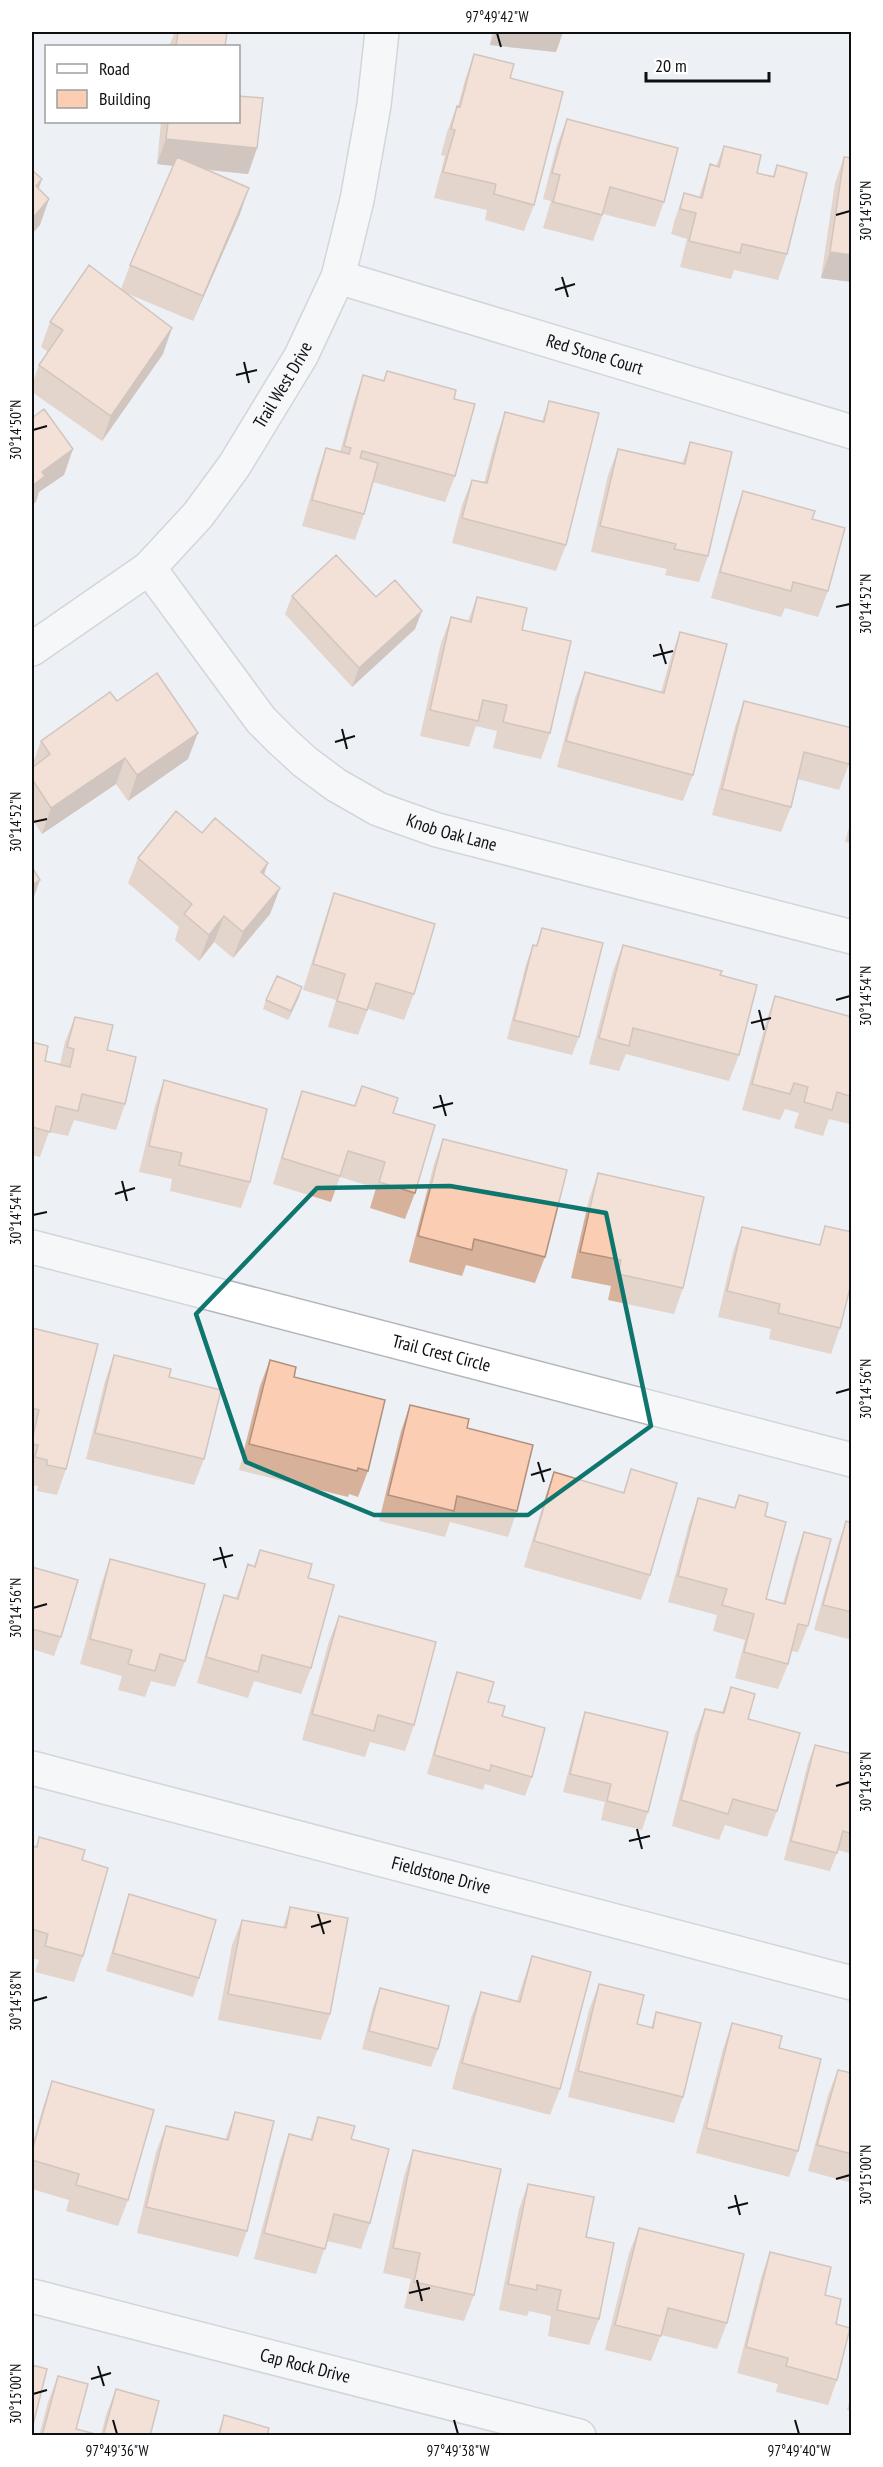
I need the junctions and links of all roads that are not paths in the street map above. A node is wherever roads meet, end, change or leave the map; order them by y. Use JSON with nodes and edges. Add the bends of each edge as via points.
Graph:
{"nodes":[{"id":1,"x":382,"y":32,"type":"edge"},
{"id":2,"x":338,"y":277,"type":"junction"},
{"id":3,"x":852,"y":432,"type":"edge"},
{"id":4,"x":148,"y":567,"type":"junction"},
{"id":5,"x":32,"y":650,"type":"edge"},
{"id":6,"x":852,"y":937,"type":"edge"},
{"id":7,"x":32,"y":1247,"type":"edge"},
{"id":8,"x":852,"y":1460,"type":"edge"},
{"id":9,"x":32,"y":1768,"type":"edge"},
{"id":10,"x":852,"y":1983,"type":"edge"},
{"id":11,"x":32,"y":2296,"type":"edge"},
{"id":12,"x":579,"y":2436,"type":"edge"}],
"edges":[{"from":1,"to":2,"type":"street","name":"Trail West Drive","via":[[357,200]]},
{"from":2,"to":3,"type":"street","name":"Red Stone Court"},
{"from":2,"to":4,"type":"street","name":"Trail West Drive","via":[[301,356],[234,466],[198,515]]},
{"from":4,"to":5,"type":"street","name":"Trail West Drive"},
{"from":4,"to":6,"type":"street","name":"Knob Oak Lane","via":[[261,720],[305,762],[378,809],[437,830]]},
{"from":7,"to":8,"type":"street","name":"Trail Crest Circle"},
{"from":9,"to":10,"type":"street","name":"Fieldstone Drive"},
{"from":11,"to":12,"type":"street","name":"Cap Rock Drive"}]}
